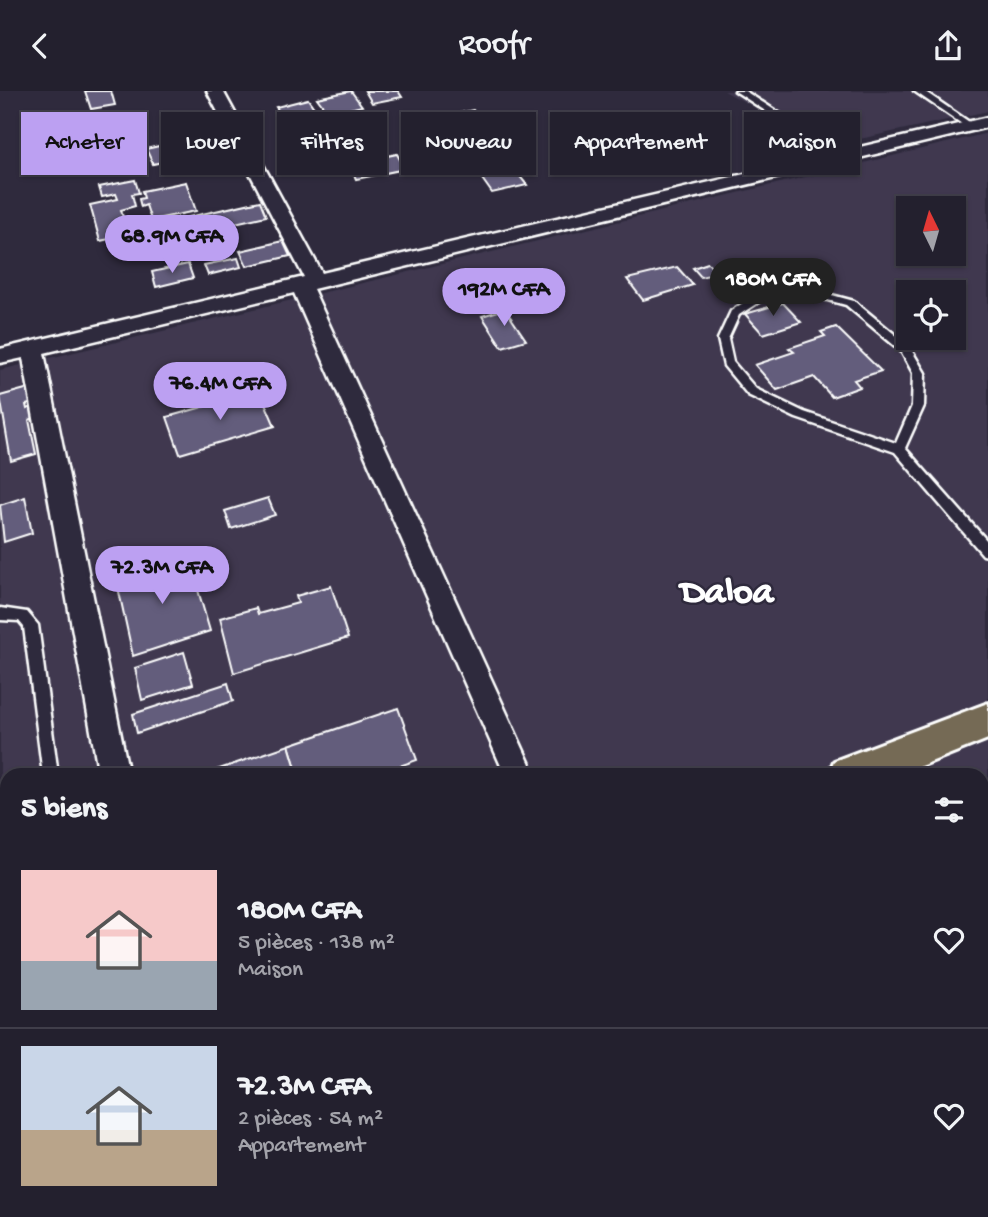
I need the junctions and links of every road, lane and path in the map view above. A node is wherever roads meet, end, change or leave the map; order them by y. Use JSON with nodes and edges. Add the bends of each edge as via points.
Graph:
{"nodes":[{"id":1,"x":215,"y":91,"type":"edge"},
{"id":2,"x":738,"y":91,"type":"edge"},
{"id":3,"x":918,"y":91,"type":"edge"},
{"id":4,"x":771,"y":112,"type":"edge"},
{"id":5,"x":980,"y":124,"type":"edge"},
{"id":6,"x":988,"y":139,"type":"edge"},
{"id":7,"x":860,"y":153,"type":"edge"},
{"id":8,"x":766,"y":175,"type":"edge"},
{"id":9,"x":309,"y":283,"type":"junction"},
{"id":10,"x":32,"y":349,"type":"junction"},
{"id":11,"x":0,"y":356,"type":"edge"},
{"id":12,"x":899,"y":449,"type":"junction"},
{"id":13,"x":988,"y":551,"type":"edge"},
{"id":14,"x":0,"y":614,"type":"edge"},
{"id":15,"x":988,"y":720,"type":"edge"},
{"id":16,"x":50,"y":768,"type":"edge"},
{"id":17,"x":113,"y":768,"type":"edge"},
{"id":18,"x":517,"y":768,"type":"edge"},
{"id":19,"x":867,"y":768,"type":"edge"}],
"edges":[{"from":1,"to":9,"type":"street"},
{"from":2,"to":4,"type":"lane"},
{"from":3,"to":5,"type":"lane"},
{"from":5,"to":6,"type":"street"},
{"from":5,"to":7,"type":"street"},
{"from":8,"to":9,"type":"street"},
{"from":9,"to":10,"type":"street"},
{"from":9,"to":18,"type":"street"},
{"from":10,"to":11,"type":"street"},
{"from":10,"to":17,"type":"street"},
{"from":12,"to":12,"type":"lane","via":[[918,406],[919,373],[905,349],[859,310],[850,303],[802,290],[762,295],[735,313],[723,339],[728,363],[752,392],[800,415]]},
{"from":12,"to":13,"type":"lane"},
{"from":14,"to":16,"type":"lane","via":[[22,616],[31,625]]},
{"from":15,"to":19,"type":"highway"}]}
